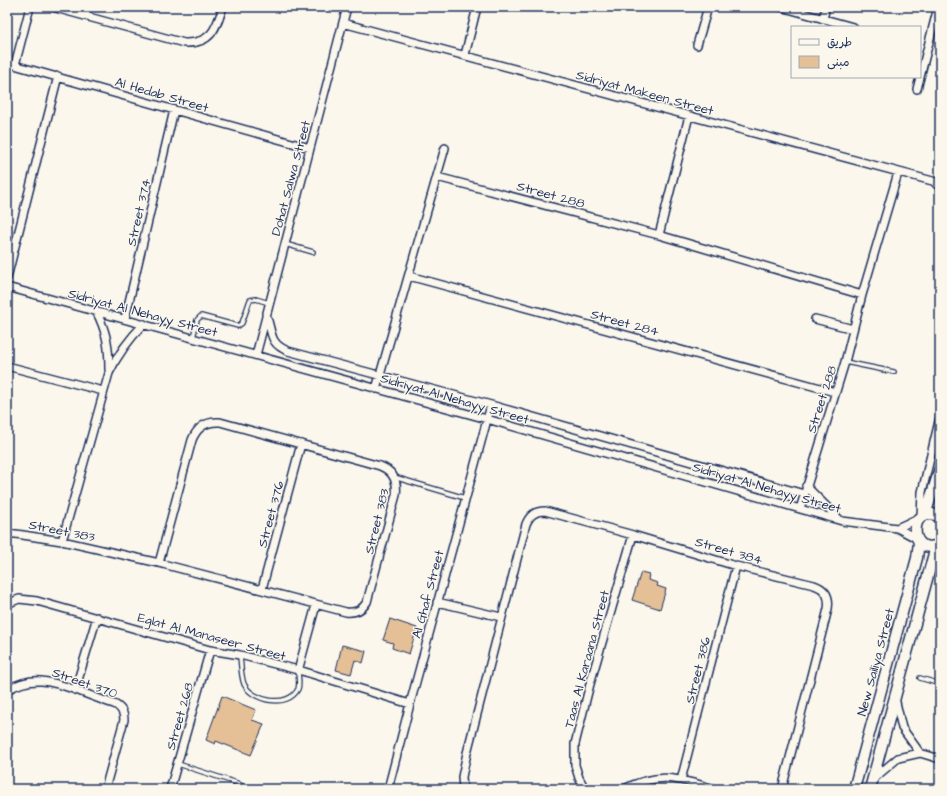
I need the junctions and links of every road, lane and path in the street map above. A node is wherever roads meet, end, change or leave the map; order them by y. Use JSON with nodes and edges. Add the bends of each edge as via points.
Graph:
{"nodes":[{"id":1,"x":30,"y":7,"type":"edge"},
{"id":2,"x":52,"y":7,"type":"edge"},
{"id":3,"x":91,"y":7,"type":"edge"},
{"id":4,"x":223,"y":7,"type":"edge"},
{"id":5,"x":347,"y":7,"type":"edge"},
{"id":6,"x":477,"y":7,"type":"edge"},
{"id":7,"x":708,"y":7,"type":"edge"},
{"id":8,"x":781,"y":7,"type":"edge"},
{"id":9,"x":826,"y":7,"type":"edge"},
{"id":10,"x":938,"y":7,"type":"edge"},
{"id":11,"x":87,"y":17,"type":"junction"},
{"id":12,"x":823,"y":18,"type":"junction"},
{"id":13,"x":343,"y":23,"type":"junction"},
{"id":14,"x":851,"y":26,"type":"edge"},
{"id":15,"x":697,"y":45,"type":"dead end"},
{"id":16,"x":921,"y":45,"type":"edge"},
{"id":17,"x":928,"y":48,"type":"junction"},
{"id":18,"x":465,"y":55,"type":"junction"},
{"id":19,"x":7,"y":63,"type":"edge"},
{"id":20,"x":15,"y":65,"type":"junction"},
{"id":21,"x":921,"y":74,"type":"edge"},
{"id":22,"x":58,"y":76,"type":"junction"},
{"id":23,"x":920,"y":78,"type":"edge"},
{"id":24,"x":917,"y":89,"type":"dead end"},
{"id":25,"x":174,"y":110,"type":"junction"},
{"id":26,"x":689,"y":116,"type":"junction"},
{"id":27,"x":310,"y":148,"type":"junction"},
{"id":28,"x":445,"y":148,"type":"dead end"},
{"id":29,"x":898,"y":173,"type":"junction"},
{"id":30,"x":437,"y":177,"type":"junction"},
{"id":31,"x":939,"y":183,"type":"edge"},
{"id":32,"x":659,"y":235,"type":"junction"},
{"id":33,"x":285,"y":244,"type":"junction"},
{"id":34,"x":313,"y":252,"type":"dead end"},
{"id":35,"x":409,"y":276,"type":"junction"},
{"id":36,"x":7,"y":278,"type":"edge"},
{"id":37,"x":7,"y":287,"type":"edge"},
{"id":38,"x":862,"y":295,"type":"junction"},
{"id":39,"x":269,"y":303,"type":"junction"},
{"id":40,"x":96,"y":311,"type":"junction"},
{"id":41,"x":266,"y":315,"type":"junction"},
{"id":42,"x":125,"y":319,"type":"junction"},
{"id":43,"x":816,"y":319,"type":"dead end"},
{"id":44,"x":144,"y":324,"type":"junction"},
{"id":45,"x":853,"y":329,"type":"junction"},
{"id":46,"x":193,"y":338,"type":"junction"},
{"id":47,"x":256,"y":356,"type":"junction"},
{"id":48,"x":845,"y":362,"type":"junction"},
{"id":49,"x":7,"y":366,"type":"edge"},
{"id":50,"x":894,"y":372,"type":"dead end"},
{"id":51,"x":109,"y":373,"type":"junction"},
{"id":52,"x":380,"y":376,"type":"junction"},
{"id":53,"x":376,"y":389,"type":"junction"},
{"id":54,"x":103,"y":391,"type":"junction"},
{"id":55,"x":835,"y":392,"type":"junction"},
{"id":56,"x":491,"y":405,"type":"junction"},
{"id":57,"x":940,"y":416,"type":"edge"},
{"id":58,"x":487,"y":419,"type":"junction"},
{"id":59,"x":301,"y":444,"type":"junction"},
{"id":60,"x":940,"y":470,"type":"edge"},
{"id":61,"x":394,"y":478,"type":"junction"},
{"id":62,"x":805,"y":490,"type":"junction"},
{"id":63,"x":465,"y":498,"type":"junction"},
{"id":64,"x":800,"y":509,"type":"junction"},
{"id":65,"x":923,"y":516,"type":"junction"},
{"id":66,"x":940,"y":517,"type":"edge"},
{"id":67,"x":842,"y":522,"type":"junction"},
{"id":68,"x":897,"y":528,"type":"junction"},
{"id":69,"x":7,"y":534,"type":"edge"},
{"id":70,"x":633,"y":535,"type":"junction"},
{"id":71,"x":918,"y":540,"type":"junction"},
{"id":72,"x":62,"y":541,"type":"junction"},
{"id":73,"x":938,"y":545,"type":"edge"},
{"id":74,"x":160,"y":563,"type":"junction"},
{"id":75,"x":736,"y":566,"type":"junction"},
{"id":76,"x":262,"y":589,"type":"junction"},
{"id":77,"x":437,"y":602,"type":"junction"},
{"id":78,"x":7,"y":604,"type":"edge"},
{"id":79,"x":316,"y":605,"type":"junction"},
{"id":80,"x":97,"y":617,"type":"junction"},
{"id":81,"x":502,"y":617,"type":"junction"},
{"id":82,"x":210,"y":650,"type":"junction"},
{"id":83,"x":240,"y":655,"type":"junction"},
{"id":84,"x":298,"y":671,"type":"junction"},
{"id":85,"x":920,"y":678,"type":"dead end"},
{"id":86,"x":940,"y":684,"type":"edge"},
{"id":87,"x":7,"y":690,"type":"edge"},
{"id":88,"x":75,"y":690,"type":"junction"},
{"id":89,"x":895,"y":697,"type":"junction"},
{"id":90,"x":410,"y":704,"type":"junction"},
{"id":91,"x":920,"y":753,"type":"junction"},
{"id":92,"x":940,"y":759,"type":"edge"},
{"id":93,"x":178,"y":764,"type":"junction"},
{"id":94,"x":681,"y":780,"type":"junction"},
{"id":95,"x":871,"y":785,"type":"edge"},
{"id":96,"x":105,"y":789,"type":"edge"},
{"id":97,"x":170,"y":789,"type":"edge"},
{"id":98,"x":246,"y":789,"type":"edge"},
{"id":99,"x":388,"y":789,"type":"edge"},
{"id":100,"x":463,"y":789,"type":"edge"},
{"id":101,"x":585,"y":789,"type":"edge"},
{"id":102,"x":624,"y":789,"type":"edge"},
{"id":103,"x":715,"y":789,"type":"edge"},
{"id":104,"x":782,"y":789,"type":"edge"},
{"id":105,"x":854,"y":789,"type":"edge"}],
"edges":[{"from":1,"to":20,"type":"street"},
{"from":2,"to":11,"type":"street"},
{"from":3,"to":11,"type":"lane"},
{"from":4,"to":11,"type":"street","via":[[212,33],[205,39],[192,43]]},
{"from":5,"to":13,"type":"street","name":"Dohat Salwa Street"},
{"from":6,"to":18,"type":"street"},
{"from":7,"to":15,"type":"street"},
{"from":8,"to":12,"type":"street"},
{"from":9,"to":12,"type":"street"},
{"from":10,"to":17,"type":"street"},
{"from":12,"to":14,"type":"street"},
{"from":13,"to":18,"type":"street","name":"Sidriyat Makeen Street"},
{"from":13,"to":27,"type":"street","name":"Dohat Salwa Street"},
{"from":16,"to":17,"type":"street"},
{"from":17,"to":21,"type":"street"},
{"from":18,"to":26,"type":"street","name":"Sidriyat Makeen Street"},
{"from":19,"to":20,"type":"street","name":"Al Hedab Street"},
{"from":20,"to":22,"type":"street","name":"Al Hedab Street"},
{"from":22,"to":25,"type":"street","name":"Al Hedab Street"},
{"from":22,"to":36,"type":"street"},
{"from":23,"to":24,"type":"street"},
{"from":25,"to":27,"type":"street","name":"Al Hedab Street"},
{"from":25,"to":42,"type":"street","name":"Street 374"},
{"from":26,"to":29,"type":"street","name":"Sidriyat Makeen Street"},
{"from":26,"to":32,"type":"street"},
{"from":27,"to":33,"type":"street","name":"Dohat Salwa Street"},
{"from":28,"to":30,"type":"street"},
{"from":29,"to":31,"type":"street","name":"Sidriyat Makeen Street"},
{"from":29,"to":38,"type":"street","name":"Street 288"},
{"from":30,"to":32,"type":"street","name":"Street 288"},
{"from":30,"to":35,"type":"street"},
{"from":32,"to":38,"type":"street","name":"Street 288"},
{"from":33,"to":34,"type":"lane"},
{"from":33,"to":39,"type":"street","name":"Dohat Salwa Street"},
{"from":35,"to":52,"type":"street"},
{"from":35,"to":55,"type":"street","name":"Street 284"},
{"from":37,"to":40,"type":"street","name":"Sidriyat Al Nehayy Street"},
{"from":38,"to":45,"type":"street","name":"Street 288"},
{"from":39,"to":41,"type":"street","name":"Dohat Salwa Street"},
{"from":39,"to":46,"type":"lane","via":[[250,300],[242,323],[238,326],[201,316],[197,320]]},
{"from":40,"to":42,"type":"street","name":"Sidriyat Al Nehayy Street"},
{"from":40,"to":51,"type":"street","via":[[107,338]]},
{"from":41,"to":47,"type":"street","name":"Dohat Salwa Street"},
{"from":41,"to":52,"type":"street","via":[[271,335],[283,349]]},
{"from":42,"to":44,"type":"street","name":"Sidriyat Al Nehayy Street"},
{"from":43,"to":45,"type":"street"},
{"from":44,"to":46,"type":"street","name":"Sidriyat Al Nehayy Street"},
{"from":44,"to":51,"type":"street","via":[[127,342]]},
{"from":45,"to":48,"type":"street","name":"Street 288"},
{"from":46,"to":47,"type":"street","name":"Sidriyat Al Nehayy Street"},
{"from":47,"to":53,"type":"street","name":"Sidriyat Al Nehayy Street"},
{"from":48,"to":50,"type":"lane"},
{"from":48,"to":55,"type":"street","name":"Street 288"},
{"from":49,"to":54,"type":"street"},
{"from":51,"to":54,"type":"street"},
{"from":52,"to":53,"type":"street"},
{"from":52,"to":56,"type":"street"},
{"from":53,"to":58,"type":"street","name":"Sidriyat Al Nehayy Street"},
{"from":54,"to":72,"type":"street"},
{"from":55,"to":62,"type":"street","name":"Street 288"},
{"from":56,"to":58,"type":"street","name":"Al Ghaf Street"},
{"from":56,"to":62,"type":"street"},
{"from":57,"to":65,"type":"street","via":[[922,492]]},
{"from":58,"to":63,"type":"street","name":"Al Ghaf Street"},
{"from":58,"to":64,"type":"street","name":"Sidriyat Al Nehayy Street"},
{"from":59,"to":61,"type":"street","name":"Street 383","via":[[380,466]]},
{"from":59,"to":74,"type":"street","name":"Street 383","via":[[220,422],[211,422],[199,428],[192,440]]},
{"from":59,"to":76,"type":"street","name":"Street 376"},
{"from":60,"to":65,"type":"street","name":"New Sailiya Street"},
{"from":61,"to":63,"type":"lane"},
{"from":61,"to":79,"type":"street","name":"Street 383","via":[[396,495],[364,607],[353,613]]},
{"from":62,"to":64,"type":"street","name":"Street 288"},
{"from":62,"to":67,"type":"street"},
{"from":63,"to":77,"type":"street","name":"Al Ghaf Street"},
{"from":64,"to":67,"type":"street","name":"Sidriyat Al Nehayy Street"},
{"from":65,"to":66,"type":"street"},
{"from":65,"to":68,"type":"street","name":"Sidriyat Al Nehayy Street"},
{"from":65,"to":71,"type":"street","name":"New Sailiya Street","via":[[915,529]]},
{"from":67,"to":68,"type":"street","name":"Sidriyat Al Nehayy Street"},
{"from":68,"to":71,"type":"street","name":"Sidriyat Al Nehayy Street"},
{"from":69,"to":72,"type":"street","name":"Street 383"},
{"from":70,"to":75,"type":"street","name":"Street 384"},
{"from":70,"to":81,"type":"street","name":"Street 384","via":[[550,512],[535,513],[526,524]]},
{"from":70,"to":101,"type":"street","name":"Taas Al Karaana Street","via":[[575,744],[575,765]]},
{"from":71,"to":73,"type":"street","via":[[927,546]]},
{"from":71,"to":105,"type":"street","name":"New Sailiya Street","via":[[917,558]]},
{"from":72,"to":74,"type":"street","name":"Street 383"},
{"from":73,"to":89,"type":"street"},
{"from":74,"to":76,"type":"street","name":"Street 383"},
{"from":75,"to":94,"type":"street","name":"Street 386"},
{"from":75,"to":104,"type":"street","name":"Street 384","via":[[820,587],[828,597],[828,609]]},
{"from":76,"to":79,"type":"street","name":"Street 383"},
{"from":77,"to":81,"type":"street"},
{"from":77,"to":90,"type":"street","name":"Al Ghaf Street"},
{"from":78,"to":80,"type":"street","name":"Eglat Al Manaseer Street","via":[[28,600]]},
{"from":79,"to":84,"type":"street"},
{"from":80,"to":82,"type":"street","name":"Eglat Al Manaseer Street"},
{"from":80,"to":88,"type":"street"},
{"from":81,"to":100,"type":"street","name":"Street 384","via":[[467,753],[462,777]]},
{"from":82,"to":83,"type":"street","name":"Eglat Al Manaseer Street"},
{"from":82,"to":93,"type":"street","name":"Street 268"},
{"from":83,"to":84,"type":"street","name":"Eglat Al Manaseer Street"},
{"from":83,"to":84,"type":"lane","via":[[244,685],[262,698],[279,701],[291,697],[299,688]]},
{"from":84,"to":90,"type":"street","name":"Eglat Al Manaseer Street"},
{"from":85,"to":86,"type":"lane"},
{"from":87,"to":88,"type":"street","name":"Street 370","via":[[27,681],[38,680]]},
{"from":88,"to":96,"type":"street","name":"Street 370","via":[[117,706],[124,713]]},
{"from":89,"to":91,"type":"street","via":[[902,728]]},
{"from":89,"to":95,"type":"street"},
{"from":90,"to":99,"type":"street","name":"Al Ghaf Street"},
{"from":91,"to":92,"type":"street"},
{"from":91,"to":95,"type":"street","via":[[898,758]]},
{"from":93,"to":97,"type":"street","name":"Street 268"},
{"from":93,"to":98,"type":"lane","via":[[237,783]]},
{"from":94,"to":102,"type":"street","via":[[655,779]]},
{"from":94,"to":103,"type":"street"}]}
